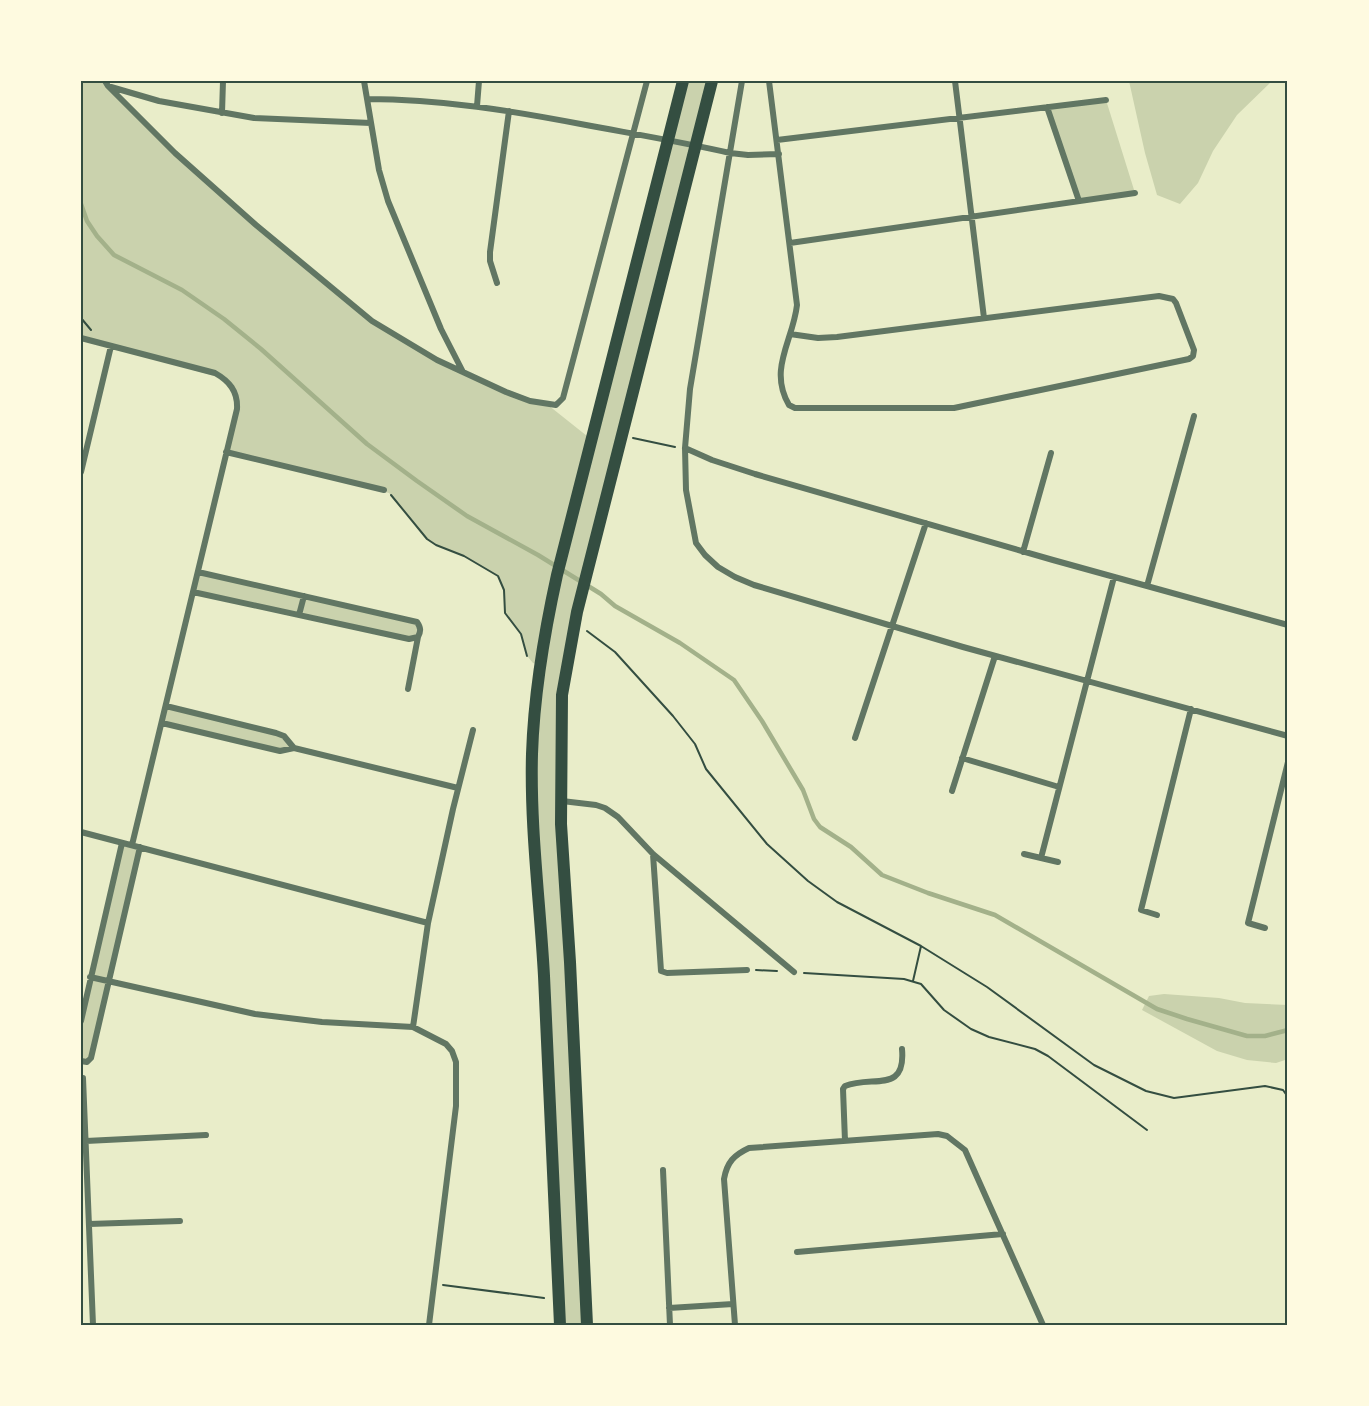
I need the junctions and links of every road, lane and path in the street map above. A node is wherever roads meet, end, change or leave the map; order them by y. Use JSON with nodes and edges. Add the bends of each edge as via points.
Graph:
{"nodes":[{"id":1,"x":223,"y":81,"type":"edge"},
{"id":2,"x":364,"y":81,"type":"edge"},
{"id":3,"x":479,"y":81,"type":"edge"},
{"id":4,"x":647,"y":81,"type":"edge"},
{"id":5,"x":683,"y":81,"type":"edge"},
{"id":6,"x":711,"y":81,"type":"edge"},
{"id":7,"x":742,"y":81,"type":"edge"},
{"id":8,"x":769,"y":81,"type":"edge"},
{"id":9,"x":955,"y":81,"type":"edge"},
{"id":10,"x":106,"y":83,"type":"edge"},
{"id":11,"x":367,"y":99,"type":"junction"},
{"id":12,"x":1106,"y":100,"type":"dead end"},
{"id":13,"x":477,"y":106,"type":"junction"},
{"id":14,"x":1047,"y":107,"type":"junction"},
{"id":15,"x":509,"y":111,"type":"junction"},
{"id":16,"x":222,"y":113,"type":"junction"},
{"id":17,"x":959,"y":118,"type":"junction"},
{"id":18,"x":371,"y":123,"type":"junction"},
{"id":19,"x":633,"y":133,"type":"junction"},
{"id":20,"x":668,"y":140,"type":"junction"},
{"id":21,"x":777,"y":140,"type":"junction"},
{"id":22,"x":695,"y":146,"type":"junction"},
{"id":23,"x":730,"y":153,"type":"junction"},
{"id":24,"x":779,"y":154,"type":"junction"},
{"id":25,"x":1135,"y":193,"type":"dead end"},
{"id":26,"x":1079,"y":201,"type":"junction"},
{"id":27,"x":971,"y":217,"type":"junction"},
{"id":28,"x":790,"y":243,"type":"junction"},
{"id":29,"x":497,"y":283,"type":"dead end"},
{"id":30,"x":984,"y":318,"type":"junction"},
{"id":31,"x":790,"y":334,"type":"junction"},
{"id":32,"x":81,"y":338,"type":"edge"},
{"id":33,"x":111,"y":346,"type":"junction"},
{"id":34,"x":463,"y":373,"type":"junction"},
{"id":35,"x":1194,"y":416,"type":"dead end"},
{"id":36,"x":622,"y":435,"type":"junction"},
{"id":37,"x":685,"y":448,"type":"junction"},
{"id":38,"x":226,"y":452,"type":"junction"},
{"id":39,"x":1051,"y":453,"type":"dead end"},
{"id":40,"x":81,"y":472,"type":"edge"},
{"id":41,"x":384,"y":490,"type":"joint"},
{"id":42,"x":926,"y":523,"type":"junction"},
{"id":43,"x":1023,"y":552,"type":"junction"},
{"id":44,"x":198,"y":572,"type":"junction"},
{"id":45,"x":1114,"y":577,"type":"junction"},
{"id":46,"x":1147,"y":586,"type":"junction"},
{"id":47,"x":193,"y":592,"type":"junction"},
{"id":48,"x":304,"y":596,"type":"junction"},
{"id":49,"x":299,"y":615,"type":"junction"},
{"id":50,"x":575,"y":618,"type":"junction"},
{"id":51,"x":1288,"y":625,"type":"edge"},
{"id":52,"x":892,"y":626,"type":"junction"},
{"id":53,"x":418,"y":637,"type":"junction"},
{"id":54,"x":994,"y":656,"type":"junction"},
{"id":55,"x":540,"y":665,"type":"junction"},
{"id":56,"x":1086,"y":681,"type":"junction"},
{"id":57,"x":408,"y":689,"type":"dead end"},
{"id":58,"x":166,"y":706,"type":"junction"},
{"id":59,"x":1191,"y":709,"type":"junction"},
{"id":60,"x":162,"y":723,"type":"junction"},
{"id":61,"x":473,"y":729,"type":"dead end"},
{"id":62,"x":1288,"y":736,"type":"edge"},
{"id":63,"x":855,"y":738,"type":"dead end"},
{"id":64,"x":294,"y":748,"type":"junction"},
{"id":65,"x":962,"y":758,"type":"junction"},
{"id":66,"x":1288,"y":762,"type":"edge"},
{"id":67,"x":1059,"y":787,"type":"junction"},
{"id":68,"x":458,"y":788,"type":"junction"},
{"id":69,"x":952,"y":791,"type":"dead end"},
{"id":70,"x":561,"y":801,"type":"junction"},
{"id":71,"x":81,"y":832,"type":"edge"},
{"id":72,"x":122,"y":843,"type":"junction"},
{"id":73,"x":132,"y":845,"type":"junction"},
{"id":74,"x":140,"y":847,"type":"junction"},
{"id":75,"x":653,"y":854,"type":"junction"},
{"id":76,"x":1024,"y":854,"type":"dead end"},
{"id":77,"x":1041,"y":858,"type":"junction"},
{"id":78,"x":1058,"y":862,"type":"dead end"},
{"id":79,"x":1157,"y":915,"type":"dead end"},
{"id":80,"x":428,"y":923,"type":"junction"},
{"id":81,"x":1265,"y":928,"type":"dead end"},
{"id":82,"x":921,"y":946,"type":"junction"},
{"id":83,"x":747,"y":970,"type":"joint"},
{"id":84,"x":794,"y":972,"type":"junction"},
{"id":85,"x":90,"y":977,"type":"junction"},
{"id":86,"x":109,"y":982,"type":"junction"},
{"id":87,"x":913,"y":982,"type":"junction"},
{"id":88,"x":81,"y":1021,"type":"edge"},
{"id":89,"x":413,"y":1027,"type":"junction"},
{"id":90,"x":902,"y":1048,"type":"dead end"},
{"id":91,"x":81,"y":1061,"type":"edge"},
{"id":92,"x":83,"y":1078,"type":"dead end"},
{"id":93,"x":1288,"y":1097,"type":"edge"},
{"id":94,"x":1147,"y":1130,"type":"dead end"},
{"id":95,"x":206,"y":1135,"type":"dead end"},
{"id":96,"x":86,"y":1141,"type":"junction"},
{"id":97,"x":845,"y":1141,"type":"junction"},
{"id":98,"x":663,"y":1170,"type":"dead end"},
{"id":99,"x":180,"y":1221,"type":"dead end"},
{"id":100,"x":89,"y":1224,"type":"junction"},
{"id":101,"x":1003,"y":1234,"type":"junction"},
{"id":102,"x":797,"y":1252,"type":"dead end"},
{"id":103,"x":434,"y":1284,"type":"junction"},
{"id":104,"x":559,"y":1299,"type":"junction"},
{"id":105,"x":733,"y":1304,"type":"junction"},
{"id":106,"x":669,"y":1308,"type":"junction"},
{"id":107,"x":93,"y":1325,"type":"edge"},
{"id":108,"x":429,"y":1325,"type":"edge"},
{"id":109,"x":560,"y":1325,"type":"edge"},
{"id":110,"x":587,"y":1325,"type":"edge"},
{"id":111,"x":670,"y":1325,"type":"edge"},
{"id":112,"x":735,"y":1325,"type":"edge"},
{"id":113,"x":1043,"y":1325,"type":"edge"}],
"edges":[{"from":1,"to":16,"type":"street"},
{"from":2,"to":11,"type":"street"},
{"from":3,"to":13,"type":"street"},
{"from":4,"to":19,"type":"street"},
{"from":5,"to":20,"type":"main road"},
{"from":6,"to":22,"type":"main road"},
{"from":7,"to":23,"type":"street"},
{"from":8,"to":21,"type":"street"},
{"from":9,"to":17,"type":"street"},
{"from":10,"to":16,"type":"street","via":[[159,101]]},
{"from":10,"to":34,"type":"street","via":[[176,153],[344,300],[389,333]]},
{"from":11,"to":13,"type":"street"},
{"from":11,"to":18,"type":"street"},
{"from":12,"to":14,"type":"street"},
{"from":13,"to":15,"type":"street"},
{"from":14,"to":17,"type":"street"},
{"from":14,"to":26,"type":"street"},
{"from":15,"to":19,"type":"street"},
{"from":15,"to":29,"type":"street","via":[[490,252]]},
{"from":16,"to":18,"type":"street"},
{"from":17,"to":21,"type":"street"},
{"from":17,"to":27,"type":"street"},
{"from":18,"to":34,"type":"street","via":[[388,201]]},
{"from":19,"to":20,"type":"street"},
{"from":19,"to":34,"type":"street","via":[[560,403],[530,401]]},
{"from":20,"to":22,"type":"street"},
{"from":20,"to":55,"type":"main road","via":[[550,604]]},
{"from":21,"to":24,"type":"street"},
{"from":22,"to":23,"type":"street"},
{"from":22,"to":36,"type":"main road"},
{"from":23,"to":24,"type":"street"},
{"from":23,"to":37,"type":"street","via":[[690,389]]},
{"from":24,"to":28,"type":"street"},
{"from":25,"to":26,"type":"street"},
{"from":26,"to":27,"type":"street"},
{"from":27,"to":28,"type":"street"},
{"from":27,"to":30,"type":"street"},
{"from":28,"to":31,"type":"street","via":[[797,305]]},
{"from":30,"to":31,"type":"street","via":[[837,338]]},
{"from":30,"to":31,"type":"street","via":[[1159,296],[1176,303],[1193,356],[954,408],[795,408],[784,397],[780,373]]},
{"from":32,"to":33,"type":"street"},
{"from":33,"to":38,"type":"street","via":[[207,370],[225,379],[237,399]]},
{"from":33,"to":40,"type":"street"},
{"from":35,"to":46,"type":"street"},
{"from":36,"to":37,"type":"path"},
{"from":36,"to":50,"type":"main road"},
{"from":37,"to":42,"type":"street","via":[[755,474]]},
{"from":37,"to":52,"type":"street","via":[[686,490],[696,543],[712,561],[735,578],[753,585]]},
{"from":38,"to":41,"type":"street"},
{"from":38,"to":44,"type":"street"},
{"from":39,"to":43,"type":"street"},
{"from":41,"to":55,"type":"path","via":[[427,539],[498,576],[504,590],[505,613],[521,634],[528,657]]},
{"from":42,"to":43,"type":"street"},
{"from":42,"to":52,"type":"street"},
{"from":43,"to":45,"type":"street"},
{"from":44,"to":47,"type":"street"},
{"from":44,"to":48,"type":"street"},
{"from":45,"to":46,"type":"street"},
{"from":45,"to":56,"type":"street"},
{"from":46,"to":51,"type":"street"},
{"from":47,"to":49,"type":"street"},
{"from":47,"to":58,"type":"street"},
{"from":48,"to":49,"type":"street"},
{"from":48,"to":53,"type":"street","via":[[417,622]]},
{"from":49,"to":53,"type":"street","via":[[409,639]]},
{"from":50,"to":70,"type":"main road","via":[[562,695]]},
{"from":50,"to":82,"type":"path","via":[[644,682],[695,744],[716,783],[780,858],[837,902]]},
{"from":52,"to":54,"type":"street"},
{"from":52,"to":63,"type":"street"},
{"from":53,"to":57,"type":"street"},
{"from":54,"to":56,"type":"street"},
{"from":54,"to":65,"type":"street"},
{"from":55,"to":104,"type":"main road","via":[[532,755],[533,818]]},
{"from":56,"to":59,"type":"street"},
{"from":56,"to":67,"type":"street"},
{"from":58,"to":60,"type":"street"},
{"from":58,"to":64,"type":"street","via":[[276,733]]},
{"from":59,"to":62,"type":"street"},
{"from":59,"to":79,"type":"street","via":[[1141,910]]},
{"from":60,"to":64,"type":"street","via":[[280,751]]},
{"from":60,"to":73,"type":"street"},
{"from":61,"to":68,"type":"street"},
{"from":64,"to":68,"type":"street"},
{"from":65,"to":67,"type":"street"},
{"from":65,"to":69,"type":"street"},
{"from":66,"to":81,"type":"street","via":[[1248,923]]},
{"from":67,"to":77,"type":"street"},
{"from":68,"to":80,"type":"street"},
{"from":70,"to":75,"type":"street","via":[[605,808]]},
{"from":70,"to":110,"type":"main road"},
{"from":71,"to":72,"type":"street"},
{"from":72,"to":73,"type":"street"},
{"from":72,"to":85,"type":"street"},
{"from":73,"to":74,"type":"street"},
{"from":74,"to":80,"type":"street"},
{"from":74,"to":86,"type":"street"},
{"from":75,"to":83,"type":"street","via":[[661,971]]},
{"from":75,"to":84,"type":"street"},
{"from":76,"to":77,"type":"street"},
{"from":77,"to":78,"type":"street"},
{"from":80,"to":89,"type":"street"},
{"from":82,"to":87,"type":"path"},
{"from":82,"to":93,"type":"path","via":[[987,987],[1094,1065],[1146,1091],[1174,1098],[1265,1086],[1283,1090]]},
{"from":83,"to":84,"type":"path"},
{"from":84,"to":87,"type":"path"},
{"from":85,"to":86,"type":"street"},
{"from":85,"to":88,"type":"street"},
{"from":86,"to":89,"type":"street","via":[[264,1015]]},
{"from":86,"to":91,"type":"street","via":[[91,1058]]},
{"from":87,"to":94,"type":"path","via":[[921,984],[944,1010],[971,1029],[1048,1056]]},
{"from":89,"to":103,"type":"street","via":[[446,1044],[452,1051],[456,1070],[456,1106]]},
{"from":90,"to":97,"type":"street","via":[[903,1062],[892,1080],[843,1089]]},
{"from":92,"to":96,"type":"street"},
{"from":95,"to":96,"type":"street"},
{"from":96,"to":100,"type":"street"},
{"from":97,"to":101,"type":"street","via":[[947,1136],[965,1150]]},
{"from":97,"to":105,"type":"street","via":[[749,1148],[729,1162],[724,1179]]},
{"from":98,"to":106,"type":"street"},
{"from":99,"to":100,"type":"street"},
{"from":100,"to":107,"type":"street"},
{"from":101,"to":102,"type":"street"},
{"from":101,"to":113,"type":"street"},
{"from":103,"to":104,"type":"path"},
{"from":103,"to":108,"type":"street"},
{"from":104,"to":109,"type":"main road"},
{"from":105,"to":106,"type":"street"},
{"from":105,"to":112,"type":"street"},
{"from":106,"to":111,"type":"street"}]}
